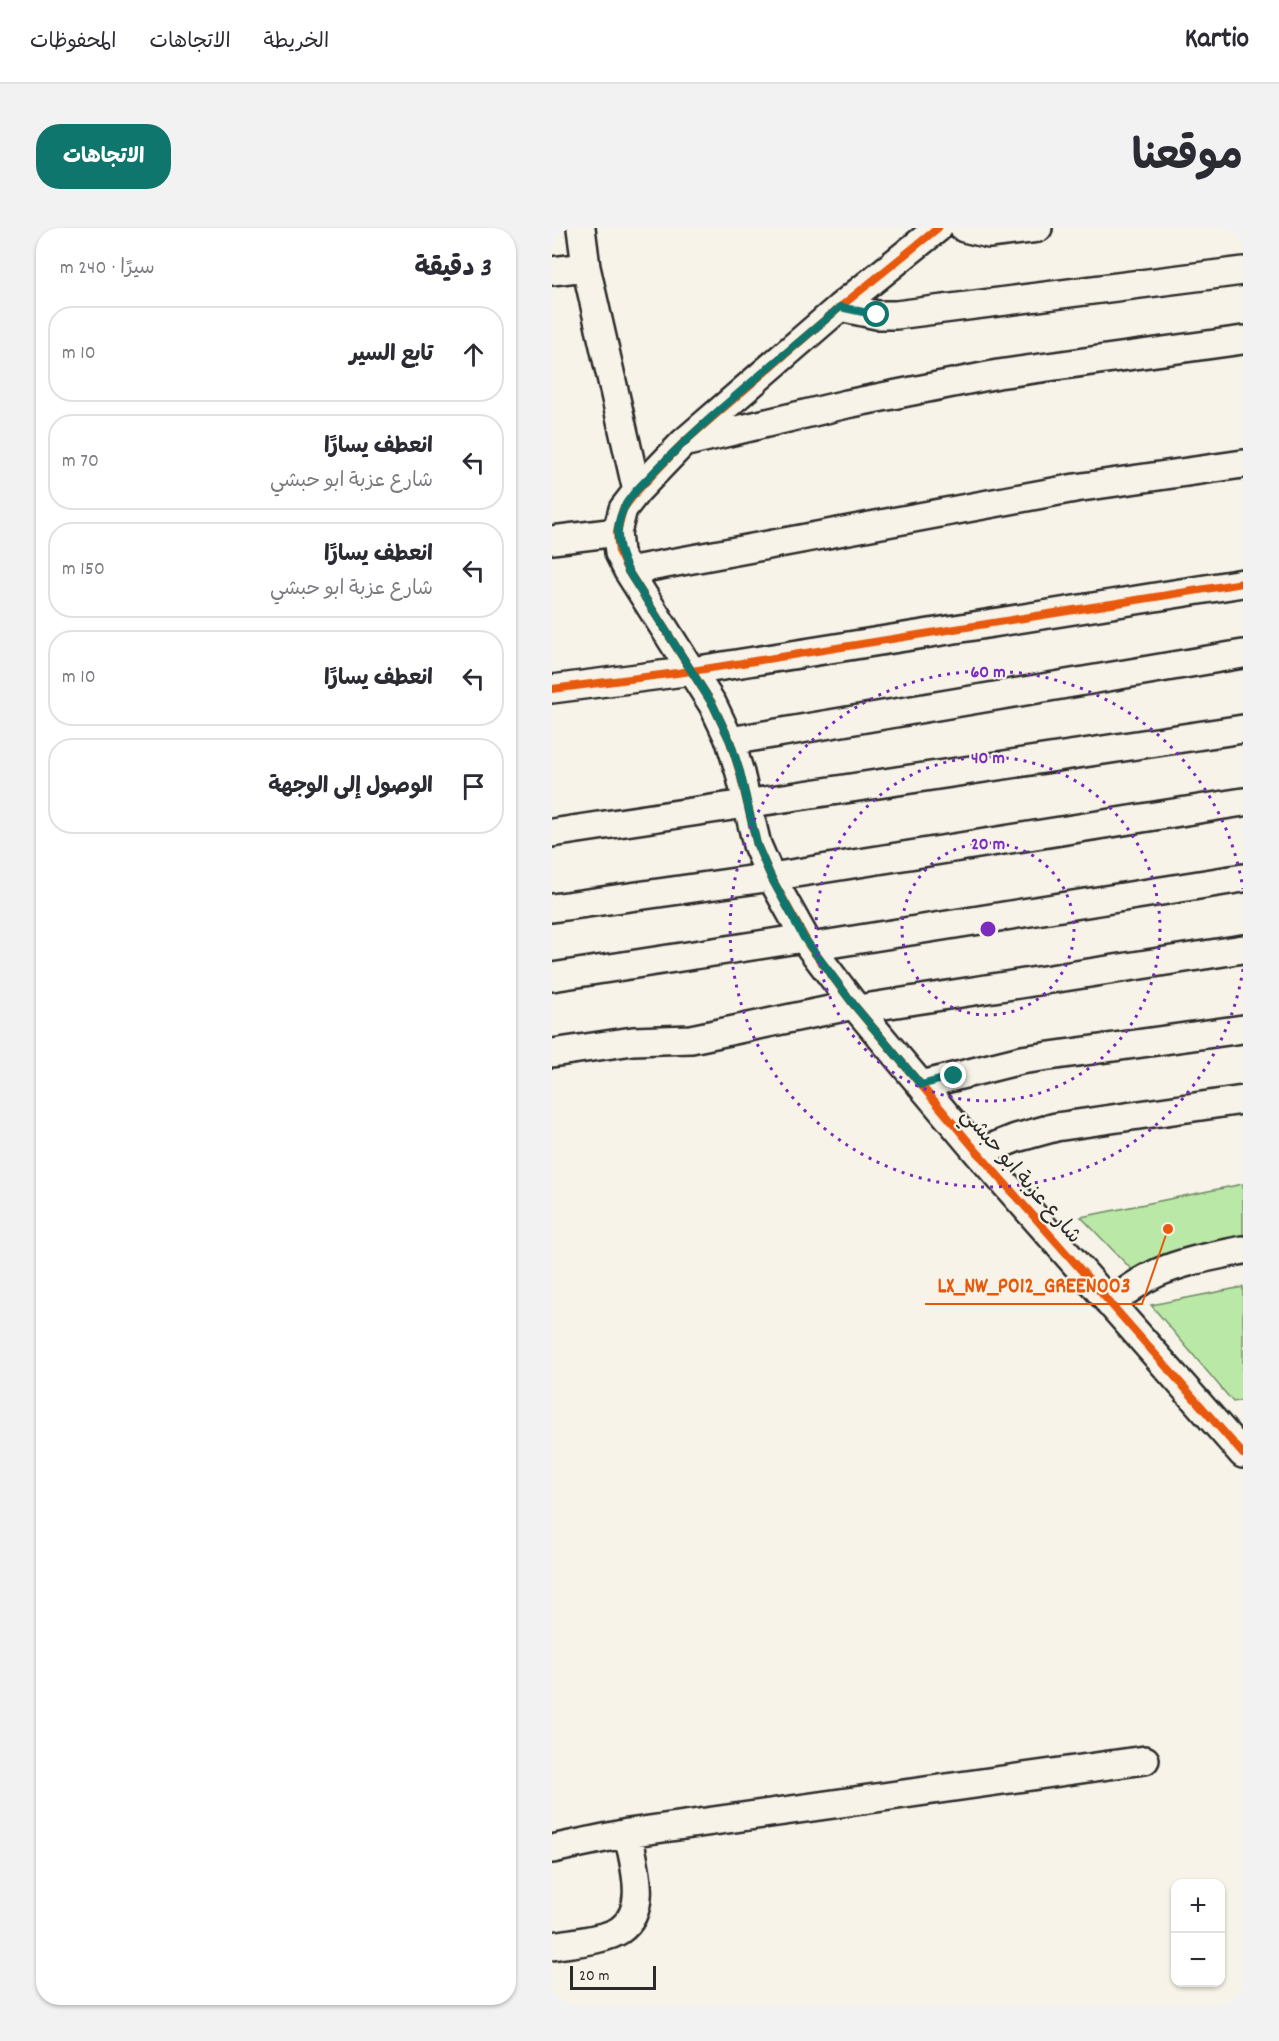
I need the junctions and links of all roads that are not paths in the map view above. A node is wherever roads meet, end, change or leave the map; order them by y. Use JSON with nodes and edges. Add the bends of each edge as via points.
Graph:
{"nodes":[{"id":1,"x":582,"y":228,"type":"edge"},
{"id":2,"x":938,"y":228,"type":"edge"},
{"id":3,"x":964,"y":228,"type":"edge"},
{"id":4,"x":1038,"y":228,"type":"edge"},
{"id":5,"x":586,"y":267,"type":"junction"},
{"id":6,"x":552,"y":271,"type":"edge"},
{"id":7,"x":1243,"y":271,"type":"edge"},
{"id":8,"x":840,"y":307,"type":"junction"},
{"id":9,"x":1243,"y":340,"type":"edge"},
{"id":10,"x":683,"y":443,"type":"junction"},
{"id":11,"x":1243,"y":464,"type":"edge"},
{"id":12,"x":637,"y":490,"type":"junction"},
{"id":13,"x":617,"y":532,"type":"junction"},
{"id":14,"x":552,"y":540,"type":"edge"},
{"id":15,"x":628,"y":571,"type":"junction"},
{"id":16,"x":1243,"y":583,"type":"edge"},
{"id":17,"x":1243,"y":654,"type":"edge"},
{"id":18,"x":692,"y":671,"type":"junction"},
{"id":19,"x":552,"y":689,"type":"edge"},
{"id":20,"x":1243,"y":729,"type":"edge"},
{"id":21,"x":730,"y":741,"type":"junction"},
{"id":22,"x":1243,"y":802,"type":"edge"},
{"id":23,"x":746,"y":805,"type":"junction"},
{"id":24,"x":552,"y":833,"type":"edge"},
{"id":25,"x":771,"y":877,"type":"junction"},
{"id":26,"x":1243,"y":879,"type":"edge"},
{"id":27,"x":552,"y":908,"type":"edge"},
{"id":28,"x":807,"y":942,"type":"junction"},
{"id":29,"x":1243,"y":950,"type":"edge"},
{"id":30,"x":552,"y":977,"type":"edge"},
{"id":31,"x":856,"y":1007,"type":"junction"},
{"id":32,"x":1243,"y":1029,"type":"edge"},
{"id":33,"x":552,"y":1053,"type":"edge"},
{"id":34,"x":921,"y":1085,"type":"junction"},
{"id":35,"x":1243,"y":1100,"type":"edge"},
{"id":36,"x":978,"y":1153,"type":"junction"},
{"id":37,"x":1243,"y":1250,"type":"edge"},
{"id":38,"x":1110,"y":1304,"type":"junction"},
{"id":39,"x":1243,"y":1454,"type":"edge"},
{"id":40,"x":1145,"y":1760,"type":"dead end"},
{"id":41,"x":628,"y":1833,"type":"junction"},
{"id":42,"x":552,"y":1849,"type":"edge"},
{"id":43,"x":552,"y":1946,"type":"edge"}],
"edges":[{"from":1,"to":5,"type":"street"},
{"from":2,"to":8,"type":"street"},
{"from":3,"to":4,"type":"street","via":[[989,234]]},
{"from":5,"to":6,"type":"street"},
{"from":5,"to":12,"type":"street"},
{"from":7,"to":8,"type":"street","via":[[896,315]]},
{"from":8,"to":10,"type":"street"},
{"from":9,"to":10,"type":"street","via":[[998,374],[847,404]]},
{"from":10,"to":12,"type":"street"},
{"from":11,"to":15,"type":"street","via":[[1075,488]]},
{"from":12,"to":13,"type":"street","via":[[623,509]]},
{"from":13,"to":14,"type":"street"},
{"from":13,"to":15,"type":"street","name":"شارع عزبة ابو حبشي","via":[[619,553]]},
{"from":15,"to":18,"type":"street","name":"شارع عزبة ابو حبشي"},
{"from":16,"to":18,"type":"street"},
{"from":17,"to":21,"type":"street"},
{"from":18,"to":19,"type":"street"},
{"from":18,"to":21,"type":"street","name":"شارع عزبة ابو حبشي"},
{"from":20,"to":23,"type":"street"},
{"from":21,"to":23,"type":"street","name":"شارع عزبة ابو حبشي"},
{"from":22,"to":25,"type":"street"},
{"from":23,"to":24,"type":"street"},
{"from":23,"to":25,"type":"street","name":"شارع عزبة ابو حبشي"},
{"from":25,"to":27,"type":"street"},
{"from":25,"to":28,"type":"street","name":"شارع عزبة ابو حبشي"},
{"from":26,"to":28,"type":"street"},
{"from":28,"to":30,"type":"street"},
{"from":28,"to":31,"type":"street","name":"شارع عزبة ابو حبشي"},
{"from":29,"to":31,"type":"street"},
{"from":31,"to":33,"type":"street","via":[[691,1039],[633,1041]]},
{"from":31,"to":34,"type":"street","name":"شارع عزبة ابو حبشي"},
{"from":32,"to":34,"type":"street","via":[[1021,1060]]},
{"from":34,"to":36,"type":"street","name":"شارع عزبة ابو حبشي"},
{"from":35,"to":36,"type":"street","via":[[1056,1127]]},
{"from":36,"to":38,"type":"street","name":"شارع عزبة ابو حبشي"},
{"from":37,"to":38,"type":"street","via":[[1156,1273]]},
{"from":38,"to":39,"type":"street","name":"شارع عزبة ابو حبشي"},
{"from":40,"to":41,"type":"street"},
{"from":41,"to":42,"type":"street"},
{"from":41,"to":43,"type":"street","via":[[637,1889],[634,1912],[620,1930]]}]}
